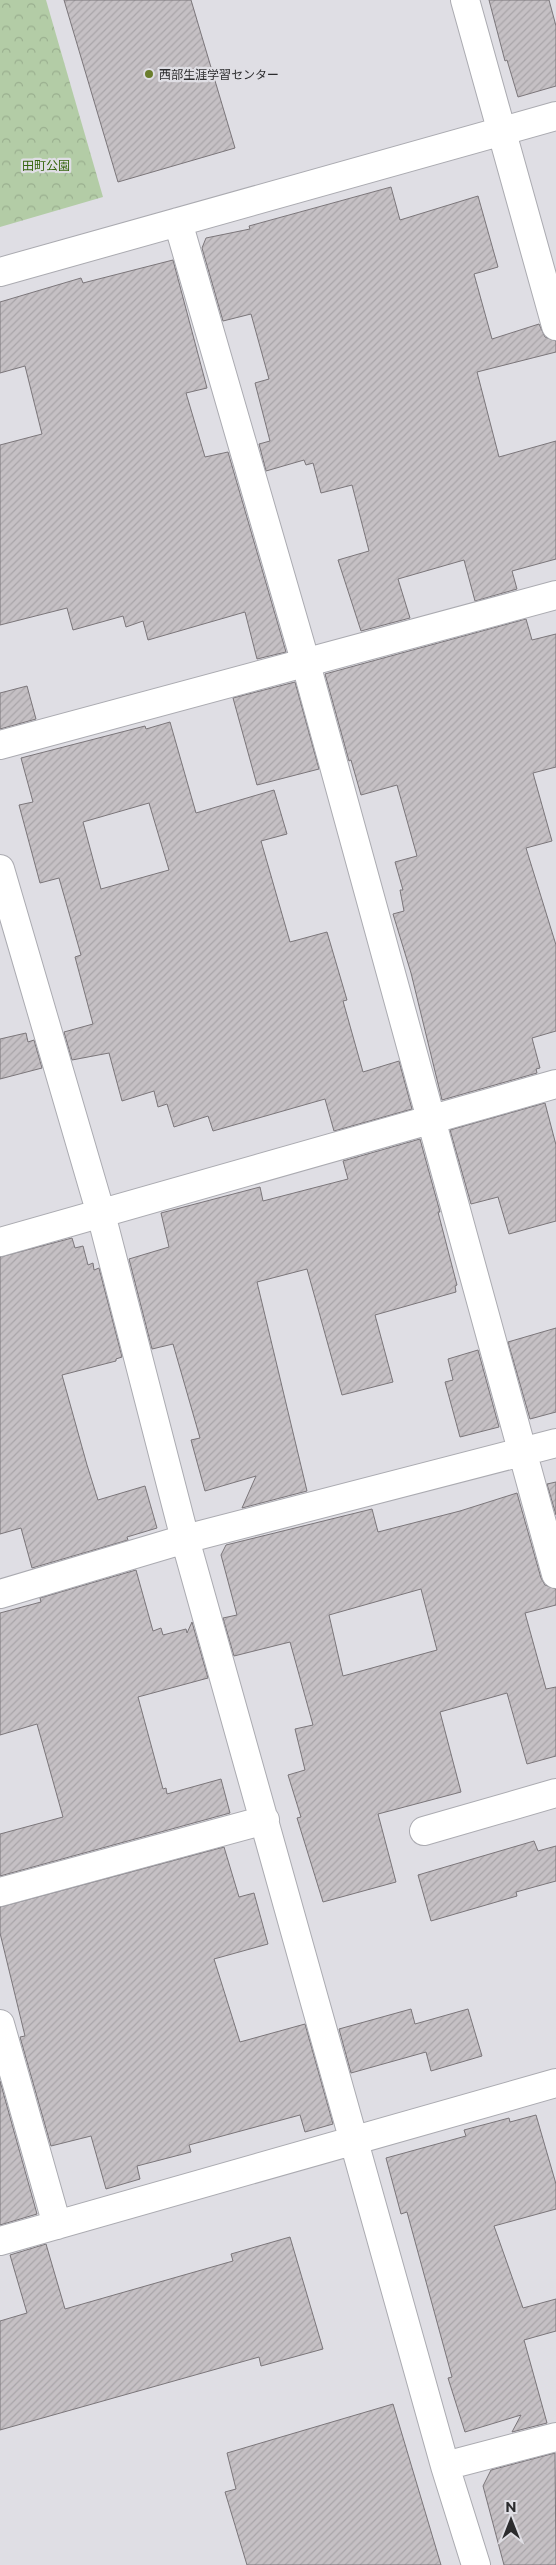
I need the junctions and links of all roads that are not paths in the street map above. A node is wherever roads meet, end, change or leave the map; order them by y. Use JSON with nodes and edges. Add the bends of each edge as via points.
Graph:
{"nodes":[{"id":1,"x":465,"y":0,"type":"edge"},
{"id":2,"x":556,"y":116,"type":"edge"},
{"id":3,"x":502,"y":130,"type":"junction"},
{"id":4,"x":178,"y":222,"type":"junction"},
{"id":5,"x":0,"y":272,"type":"edge"},
{"id":6,"x":556,"y":326,"type":"edge"},
{"id":7,"x":556,"y":595,"type":"edge"},
{"id":8,"x":306,"y":664,"type":"junction"},
{"id":9,"x":0,"y":745,"type":"edge"},
{"id":10,"x":0,"y":868,"type":"edge"},
{"id":11,"x":556,"y":1084,"type":"edge"},
{"id":12,"x":430,"y":1119,"type":"junction"},
{"id":13,"x":101,"y":1214,"type":"junction"},
{"id":14,"x":0,"y":1242,"type":"edge"},
{"id":15,"x":556,"y":1443,"type":"edge"},
{"id":16,"x":522,"y":1453,"type":"junction"},
{"id":17,"x":185,"y":1539,"type":"junction"},
{"id":18,"x":556,"y":1574,"type":"edge"},
{"id":19,"x":0,"y":1594,"type":"edge"},
{"id":20,"x":556,"y":1793,"type":"edge"},
{"id":21,"x":265,"y":1820,"type":"junction"},
{"id":22,"x":424,"y":1831,"type":"dead end"},
{"id":23,"x":0,"y":1892,"type":"edge"},
{"id":24,"x":0,"y":2024,"type":"edge"},
{"id":25,"x":556,"y":2083,"type":"edge"},
{"id":26,"x":356,"y":2140,"type":"junction"},
{"id":27,"x":57,"y":2225,"type":"junction"},
{"id":28,"x":0,"y":2241,"type":"edge"},
{"id":29,"x":556,"y":2437,"type":"edge"},
{"id":30,"x":446,"y":2466,"type":"junction"},
{"id":31,"x":476,"y":2565,"type":"edge"}],
"edges":[{"from":1,"to":3,"type":"street"},
{"from":2,"to":3,"type":"street"},
{"from":3,"to":4,"type":"street"},
{"from":3,"to":6,"type":"street"},
{"from":4,"to":5,"type":"street"},
{"from":4,"to":8,"type":"street"},
{"from":7,"to":8,"type":"street"},
{"from":8,"to":9,"type":"street"},
{"from":8,"to":12,"type":"street"},
{"from":10,"to":13,"type":"street"},
{"from":11,"to":12,"type":"street"},
{"from":12,"to":13,"type":"street"},
{"from":12,"to":16,"type":"street"},
{"from":13,"to":14,"type":"street"},
{"from":13,"to":17,"type":"street"},
{"from":15,"to":16,"type":"street"},
{"from":16,"to":17,"type":"street"},
{"from":16,"to":18,"type":"street"},
{"from":17,"to":19,"type":"street"},
{"from":17,"to":21,"type":"street"},
{"from":20,"to":22,"type":"street"},
{"from":21,"to":23,"type":"street"},
{"from":21,"to":26,"type":"street"},
{"from":24,"to":27,"type":"street"},
{"from":25,"to":26,"type":"street"},
{"from":26,"to":27,"type":"street"},
{"from":26,"to":30,"type":"street"},
{"from":27,"to":28,"type":"street"},
{"from":29,"to":30,"type":"street"},
{"from":30,"to":31,"type":"street"}]}
